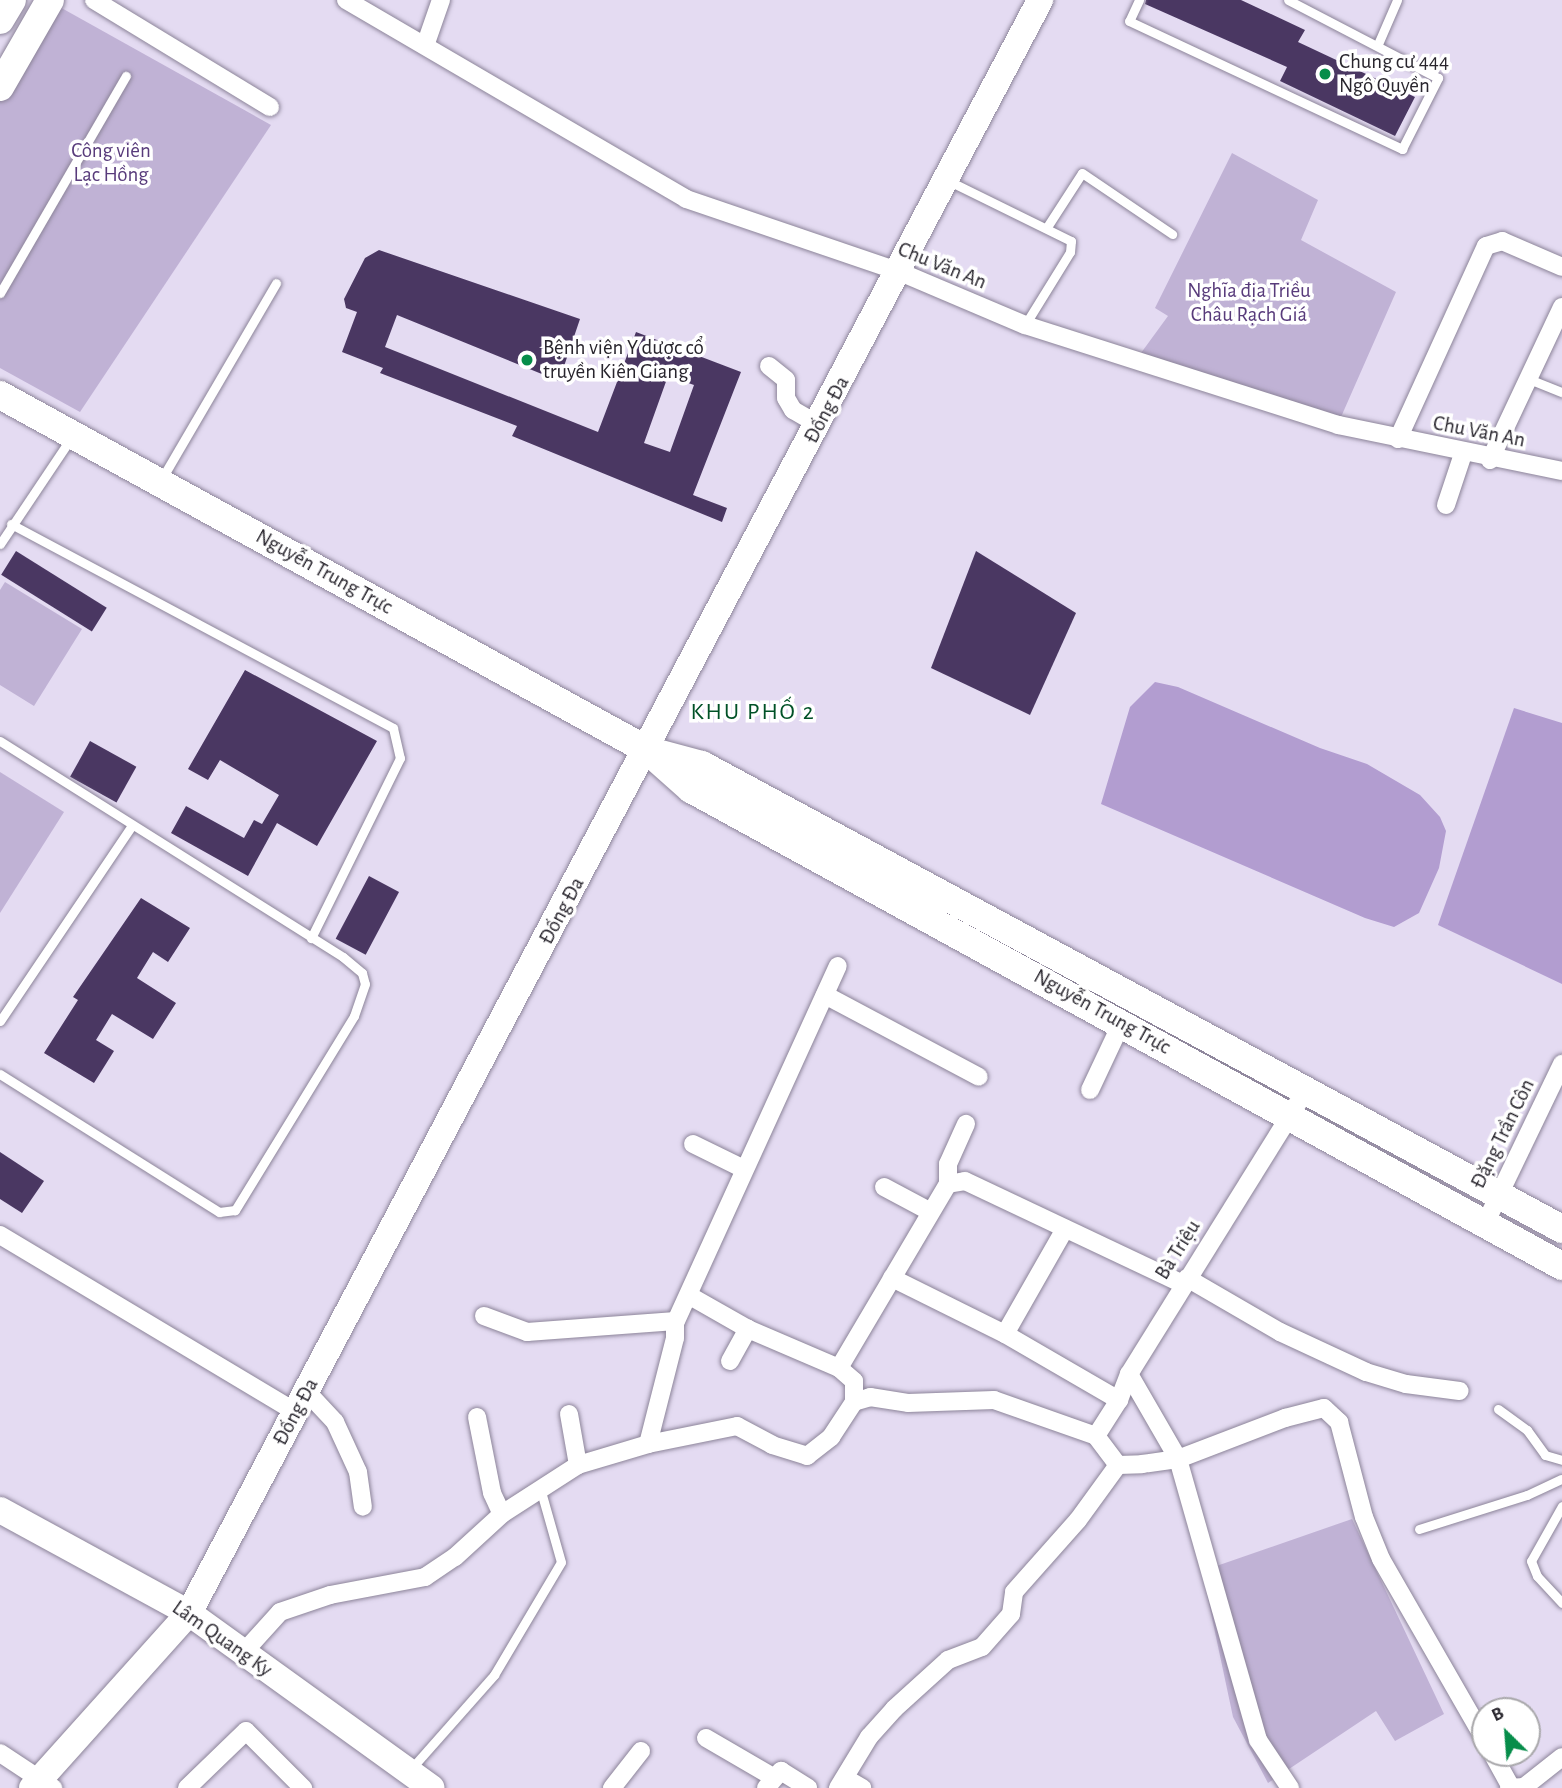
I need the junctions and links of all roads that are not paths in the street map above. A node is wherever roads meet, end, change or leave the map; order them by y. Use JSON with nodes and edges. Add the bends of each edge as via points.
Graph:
{"nodes":[{"id":1,"x":12,"y":0,"type":"edge"},
{"id":2,"x":50,"y":0,"type":"edge"},
{"id":3,"x":94,"y":0,"type":"edge"},
{"id":4,"x":346,"y":0,"type":"edge"},
{"id":5,"x":441,"y":0,"type":"edge"},
{"id":6,"x":1040,"y":0,"type":"edge"},
{"id":7,"x":1139,"y":0,"type":"edge"},
{"id":8,"x":1288,"y":0,"type":"edge"},
{"id":9,"x":1397,"y":0,"type":"edge"},
{"id":10,"x":0,"y":22,"type":"edge"},
{"id":11,"x":29,"y":36,"type":"junction"},
{"id":12,"x":426,"y":43,"type":"junction"},
{"id":13,"x":1378,"y":44,"type":"junction"},
{"id":14,"x":126,"y":76,"type":"dead end"},
{"id":15,"x":0,"y":87,"type":"edge"},
{"id":16,"x":271,"y":107,"type":"dead end"},
{"id":17,"x":947,"y":180,"type":"junction"},
{"id":18,"x":1047,"y":227,"type":"junction"},
{"id":19,"x":1172,"y":234,"type":"dead end"},
{"id":20,"x":1562,"y":267,"type":"edge"},
{"id":21,"x":900,"y":272,"type":"junction"},
{"id":22,"x":276,"y":283,"type":"dead end"},
{"id":23,"x":0,"y":293,"type":"edge"},
{"id":24,"x":1562,"y":307,"type":"edge"},
{"id":25,"x":1025,"y":325,"type":"junction"},
{"id":26,"x":769,"y":366,"type":"dead end"},
{"id":27,"x":1529,"y":379,"type":"junction"},
{"id":28,"x":1562,"y":392,"type":"edge"},
{"id":29,"x":0,"y":396,"type":"edge"},
{"id":30,"x":819,"y":425,"type":"junction"},
{"id":31,"x":73,"y":434,"type":"junction"},
{"id":32,"x":1398,"y":439,"type":"junction"},
{"id":33,"x":1463,"y":454,"type":"junction"},
{"id":34,"x":1490,"y":460,"type":"junction"},
{"id":35,"x":1562,"y":471,"type":"edge"},
{"id":36,"x":160,"y":482,"type":"junction"},
{"id":37,"x":1446,"y":505,"type":"dead end"},
{"id":38,"x":11,"y":524,"type":"junction"},
{"id":39,"x":0,"y":544,"type":"edge"},
{"id":40,"x":0,"y":740,"type":"edge"},
{"id":41,"x":647,"y":750,"type":"junction"},
{"id":42,"x":131,"y":827,"type":"junction"},
{"id":43,"x":311,"y":938,"type":"junction"},
{"id":44,"x":838,"y":966,"type":"dead end"},
{"id":45,"x":825,"y":995,"type":"junction"},
{"id":46,"x":0,"y":1021,"type":"edge"},
{"id":47,"x":1122,"y":1022,"type":"junction"},
{"id":48,"x":1562,"y":1064,"type":"edge"},
{"id":49,"x":0,"y":1073,"type":"edge"},
{"id":50,"x":979,"y":1077,"type":"dead end"},
{"id":51,"x":1090,"y":1090,"type":"dead end"},
{"id":52,"x":1305,"y":1091,"type":"junction"},
{"id":53,"x":1288,"y":1118,"type":"junction"},
{"id":54,"x":967,"y":1124,"type":"dead end"},
{"id":55,"x":693,"y":1144,"type":"dead end"},
{"id":56,"x":744,"y":1170,"type":"junction"},
{"id":57,"x":948,"y":1184,"type":"junction"},
{"id":58,"x":884,"y":1187,"type":"dead end"},
{"id":59,"x":1499,"y":1194,"type":"junction"},
{"id":60,"x":929,"y":1211,"type":"junction"},
{"id":61,"x":1485,"y":1224,"type":"junction"},
{"id":62,"x":1065,"y":1229,"type":"junction"},
{"id":63,"x":1562,"y":1229,"type":"edge"},
{"id":64,"x":0,"y":1235,"type":"edge"},
{"id":65,"x":1562,"y":1266,"type":"edge"},
{"id":66,"x":892,"y":1278,"type":"junction"},
{"id":67,"x":1185,"y":1281,"type":"junction"},
{"id":68,"x":690,"y":1296,"type":"junction"},
{"id":69,"x":484,"y":1315,"type":"dead end"},
{"id":70,"x":675,"y":1322,"type":"junction"},
{"id":71,"x":748,"y":1329,"type":"junction"},
{"id":72,"x":1005,"y":1334,"type":"junction"},
{"id":73,"x":730,"y":1361,"type":"dead end"},
{"id":74,"x":839,"y":1368,"type":"junction"},
{"id":75,"x":1129,"y":1374,"type":"junction"},
{"id":76,"x":1460,"y":1391,"type":"dead end"},
{"id":77,"x":1119,"y":1400,"type":"junction"},
{"id":78,"x":301,"y":1402,"type":"junction"},
{"id":79,"x":854,"y":1402,"type":"junction"},
{"id":80,"x":1498,"y":1409,"type":"dead end"},
{"id":81,"x":569,"y":1414,"type":"dead end"},
{"id":82,"x":477,"y":1418,"type":"dead end"},
{"id":83,"x":1096,"y":1436,"type":"junction"},
{"id":84,"x":648,"y":1444,"type":"junction"},
{"id":85,"x":1178,"y":1459,"type":"junction"},
{"id":86,"x":1562,"y":1460,"type":"edge"},
{"id":87,"x":578,"y":1465,"type":"junction"},
{"id":88,"x":1118,"y":1465,"type":"junction"},
{"id":89,"x":1562,"y":1479,"type":"edge"},
{"id":90,"x":540,"y":1488,"type":"junction"},
{"id":91,"x":1562,"y":1506,"type":"edge"},
{"id":92,"x":363,"y":1507,"type":"dead end"},
{"id":93,"x":0,"y":1510,"type":"edge"},
{"id":94,"x":502,"y":1514,"type":"junction"},
{"id":95,"x":1419,"y":1529,"type":"dead end"},
{"id":96,"x":1562,"y":1604,"type":"edge"},
{"id":97,"x":189,"y":1613,"type":"junction"},
{"id":98,"x":243,"y":1653,"type":"junction"},
{"id":99,"x":1471,"y":1716,"type":"edge"},
{"id":100,"x":706,"y":1738,"type":"dead end"},
{"id":101,"x":641,"y":1751,"type":"dead end"},
{"id":102,"x":0,"y":1753,"type":"edge"},
{"id":103,"x":1562,"y":1757,"type":"edge"},
{"id":104,"x":1502,"y":1767,"type":"edge"},
{"id":105,"x":409,"y":1772,"type":"junction"},
{"id":106,"x":770,"y":1782,"type":"edge"},
{"id":107,"x":841,"y":1783,"type":"edge"},
{"id":108,"x":42,"y":1785,"type":"edge"},
{"id":109,"x":1517,"y":1787,"type":"edge"},
{"id":110,"x":187,"y":1788,"type":"edge"},
{"id":111,"x":303,"y":1788,"type":"edge"},
{"id":112,"x":432,"y":1788,"type":"edge"},
{"id":113,"x":612,"y":1788,"type":"edge"},
{"id":114,"x":808,"y":1788,"type":"edge"},
{"id":115,"x":862,"y":1788,"type":"edge"},
{"id":116,"x":1290,"y":1788,"type":"edge"}],
"edges":[{"from":1,"to":10,"type":"main road"},
{"from":2,"to":11,"type":"main road"},
{"from":3,"to":16,"type":"street"},
{"from":4,"to":12,"type":"street","name":"Chu Văn An"},
{"from":5,"to":12,"type":"street"},
{"from":6,"to":17,"type":"street","name":"Đống Đa"},
{"from":7,"to":13,"type":"lane","via":[[1129,21],[1402,149],[1438,78]]},
{"from":8,"to":13,"type":"lane"},
{"from":9,"to":13,"type":"lane"},
{"from":10,"to":11,"type":"street"},
{"from":11,"to":15,"type":"main road"},
{"from":12,"to":21,"type":"street","name":"Chu Văn An","via":[[687,199]]},
{"from":14,"to":23,"type":"lane"},
{"from":17,"to":18,"type":"lane"},
{"from":17,"to":21,"type":"street","name":"Đống Đa"},
{"from":18,"to":19,"type":"lane","via":[[1082,173]]},
{"from":18,"to":25,"type":"lane","via":[[1071,240],[1070,252]]},
{"from":20,"to":32,"type":"street","via":[[1502,241],[1486,246]]},
{"from":21,"to":25,"type":"street","name":"Chu Văn An"},
{"from":21,"to":30,"type":"street","name":"Đống Đa"},
{"from":22,"to":36,"type":"lane"},
{"from":24,"to":27,"type":"street"},
{"from":25,"to":32,"type":"street","name":"Chu Văn An","via":[[1338,425]]},
{"from":26,"to":30,"type":"street","via":[[786,380],[786,398],[793,410]]},
{"from":27,"to":28,"type":"lane"},
{"from":27,"to":34,"type":"street"},
{"from":29,"to":31,"type":"main road","name":"Nguyễn Trung Trực"},
{"from":30,"to":41,"type":"street","name":"Đống Đa"},
{"from":31,"to":36,"type":"main road","name":"Nguyễn Trung Trực"},
{"from":31,"to":38,"type":"lane"},
{"from":32,"to":33,"type":"street","name":"Chu Văn An"},
{"from":33,"to":34,"type":"street","name":"Chu Văn An"},
{"from":33,"to":37,"type":"street"},
{"from":34,"to":35,"type":"street","name":"Chu Văn An"},
{"from":36,"to":41,"type":"main road","name":"Nguyễn Trung Trực"},
{"from":38,"to":39,"type":"lane"},
{"from":38,"to":43,"type":"lane","via":[[393,728],[400,758]]},
{"from":40,"to":42,"type":"lane"},
{"from":41,"to":47,"type":"main road","name":"Nguyễn Trung Trực","via":[[691,789]]},
{"from":41,"to":52,"type":"main road","name":"Nguyễn Trung Trực","via":[[702,765]]},
{"from":41,"to":78,"type":"street","name":"Đống Đa"},
{"from":42,"to":43,"type":"lane"},
{"from":42,"to":46,"type":"lane"},
{"from":43,"to":49,"type":"lane","via":[[362,972],[365,984],[354,1016],[234,1210],[219,1212]]},
{"from":44,"to":45,"type":"street"},
{"from":45,"to":50,"type":"street"},
{"from":45,"to":56,"type":"street"},
{"from":47,"to":51,"type":"street"},
{"from":47,"to":53,"type":"main road","name":"Nguyễn Trung Trực"},
{"from":48,"to":59,"type":"street","name":"Đặng Trần Côn"},
{"from":52,"to":53,"type":"street","name":"Bà Triệu"},
{"from":52,"to":59,"type":"main road","name":"Nguyễn Trung Trực"},
{"from":53,"to":61,"type":"main road","name":"Nguyễn Trung Trực"},
{"from":53,"to":67,"type":"street","name":"Bà Triệu"},
{"from":54,"to":57,"type":"street","via":[[948,1164]]},
{"from":55,"to":56,"type":"street"},
{"from":56,"to":68,"type":"street"},
{"from":57,"to":60,"type":"street"},
{"from":57,"to":62,"type":"street","via":[[965,1181]]},
{"from":58,"to":60,"type":"street"},
{"from":59,"to":61,"type":"street","name":"Đặng Trần Côn"},
{"from":59,"to":63,"type":"main road","name":"Nguyễn Trung Trực"},
{"from":60,"to":66,"type":"street"},
{"from":61,"to":65,"type":"main road","name":"Nguyễn Trung Trực"},
{"from":62,"to":67,"type":"street"},
{"from":62,"to":72,"type":"street"},
{"from":64,"to":78,"type":"street"},
{"from":66,"to":72,"type":"street"},
{"from":66,"to":74,"type":"street"},
{"from":67,"to":75,"type":"street","name":"Bà Triệu"},
{"from":67,"to":76,"type":"street","via":[[1366,1372],[1406,1384]]},
{"from":68,"to":70,"type":"street"},
{"from":68,"to":71,"type":"street"},
{"from":69,"to":70,"type":"street","via":[[527,1332]]},
{"from":70,"to":84,"type":"street","via":[[676,1338]]},
{"from":71,"to":73,"type":"street"},
{"from":71,"to":74,"type":"street"},
{"from":72,"to":77,"type":"street"},
{"from":74,"to":79,"type":"street","via":[[854,1381]]},
{"from":75,"to":77,"type":"street","name":"Bà Triệu"},
{"from":75,"to":85,"type":"street"},
{"from":77,"to":83,"type":"street","name":"Bà Triệu"},
{"from":78,"to":92,"type":"street","via":[[335,1422],[358,1472]]},
{"from":78,"to":97,"type":"street","name":"Đống Đa"},
{"from":79,"to":83,"type":"street","via":[[870,1397],[908,1403],[995,1400]]},
{"from":79,"to":84,"type":"street","via":[[831,1437],[807,1456],[772,1445],[737,1426]]},
{"from":80,"to":86,"type":"lane","via":[[1527,1430],[1545,1455]]},
{"from":81,"to":87,"type":"street"},
{"from":82,"to":94,"type":"street","via":[[492,1493]]},
{"from":83,"to":88,"type":"street"},
{"from":84,"to":87,"type":"street"},
{"from":85,"to":88,"type":"street"},
{"from":85,"to":99,"type":"street","via":[[1285,1418],[1324,1408],[1333,1412],[1381,1559]]},
{"from":85,"to":116,"type":"street","via":[[1258,1740]]},
{"from":87,"to":90,"type":"street"},
{"from":88,"to":107,"type":"street","via":[[1078,1520],[1014,1591],[1011,1614],[997,1631],[982,1647],[948,1660],[894,1709],[869,1737]]},
{"from":89,"to":95,"type":"lane","via":[[1527,1495]]},
{"from":90,"to":94,"type":"street"},
{"from":90,"to":105,"type":"lane","via":[[561,1562],[494,1675]]},
{"from":91,"to":96,"type":"lane","via":[[1531,1561],[1537,1576]]},
{"from":93,"to":97,"type":"street","name":"Lâm Quang Ky"},
{"from":94,"to":98,"type":"street","via":[[425,1577],[330,1595],[280,1612]]},
{"from":97,"to":98,"type":"street","name":"Lâm Quang Ky"},
{"from":97,"to":108,"type":"street","name":"Đống Đa"},
{"from":98,"to":105,"type":"street","name":"Lâm Quang Ky"},
{"from":100,"to":106,"type":"street"},
{"from":101,"to":113,"type":"street"},
{"from":102,"to":108,"type":"street"},
{"from":103,"to":109,"type":"street"},
{"from":104,"to":109,"type":"street"},
{"from":105,"to":112,"type":"street","name":"Lâm Quang Ky"},
{"from":106,"to":114,"type":"street","via":[[781,1771]]},
{"from":107,"to":115,"type":"street"},
{"from":110,"to":111,"type":"street","via":[[246,1731]]}]}
